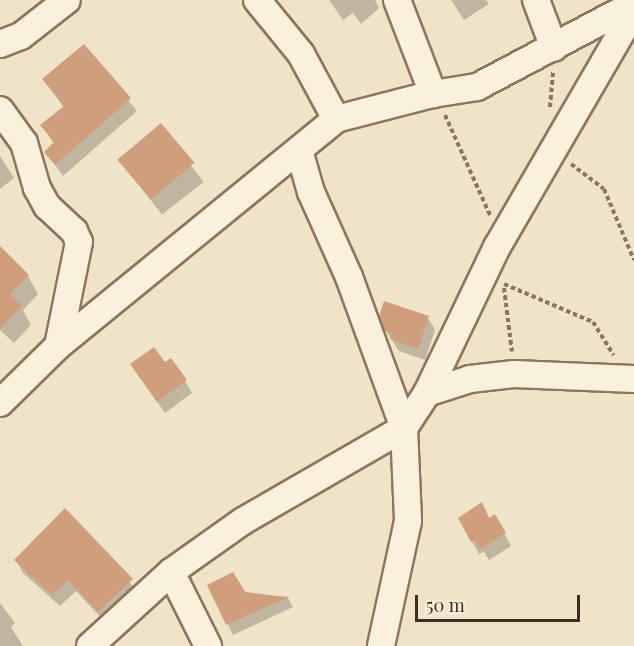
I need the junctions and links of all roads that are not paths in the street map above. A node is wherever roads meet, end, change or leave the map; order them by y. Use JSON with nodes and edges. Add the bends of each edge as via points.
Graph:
{"nodes":[{"id":1,"x":67,"y":0,"type":"edge"},
{"id":2,"x":257,"y":0,"type":"edge"},
{"id":3,"x":398,"y":0,"type":"edge"},
{"id":4,"x":536,"y":0,"type":"edge"},
{"id":5,"x":634,"y":4,"type":"edge"},
{"id":6,"x":634,"y":12,"type":"edge"},
{"id":7,"x":0,"y":44,"type":"edge"},
{"id":8,"x":554,"y":48,"type":"junction"},
{"id":9,"x":434,"y":94,"type":"junction"},
{"id":10,"x":0,"y":110,"type":"edge"},
{"id":11,"x":336,"y":119,"type":"junction"},
{"id":12,"x":299,"y":150,"type":"junction"},
{"id":13,"x":58,"y":346,"type":"junction"},
{"id":14,"x":629,"y":378,"type":"edge"},
{"id":15,"x":427,"y":393,"type":"junction"},
{"id":16,"x":0,"y":403,"type":"edge"},
{"id":17,"x":404,"y":428,"type":"junction"},
{"id":18,"x":171,"y":572,"type":"junction"},
{"id":19,"x":90,"y":646,"type":"edge"},
{"id":20,"x":208,"y":646,"type":"edge"},
{"id":21,"x":381,"y":646,"type":"edge"}],
"edges":[{"from":1,"to":7,"type":"street","via":[[21,36]]},
{"from":2,"to":11,"type":"street","via":[[301,54]]},
{"from":3,"to":9,"type":"street"},
{"from":4,"to":8,"type":"street"},
{"from":5,"to":8,"type":"street"},
{"from":6,"to":15,"type":"street","via":[[497,247]]},
{"from":8,"to":9,"type":"street","via":[[477,87]]},
{"from":9,"to":11,"type":"street"},
{"from":10,"to":13,"type":"street","via":[[24,143],[37,188],[47,206],[74,231],[79,242]]},
{"from":11,"to":12,"type":"street"},
{"from":12,"to":13,"type":"street"},
{"from":12,"to":17,"type":"street","via":[[311,192],[349,277]]},
{"from":13,"to":16,"type":"street"},
{"from":14,"to":15,"type":"street","via":[[514,374],[470,379]]},
{"from":15,"to":17,"type":"street"},
{"from":17,"to":18,"type":"street","via":[[243,521]]},
{"from":17,"to":21,"type":"street","via":[[408,521]]},
{"from":18,"to":19,"type":"street"},
{"from":18,"to":20,"type":"street"}]}
